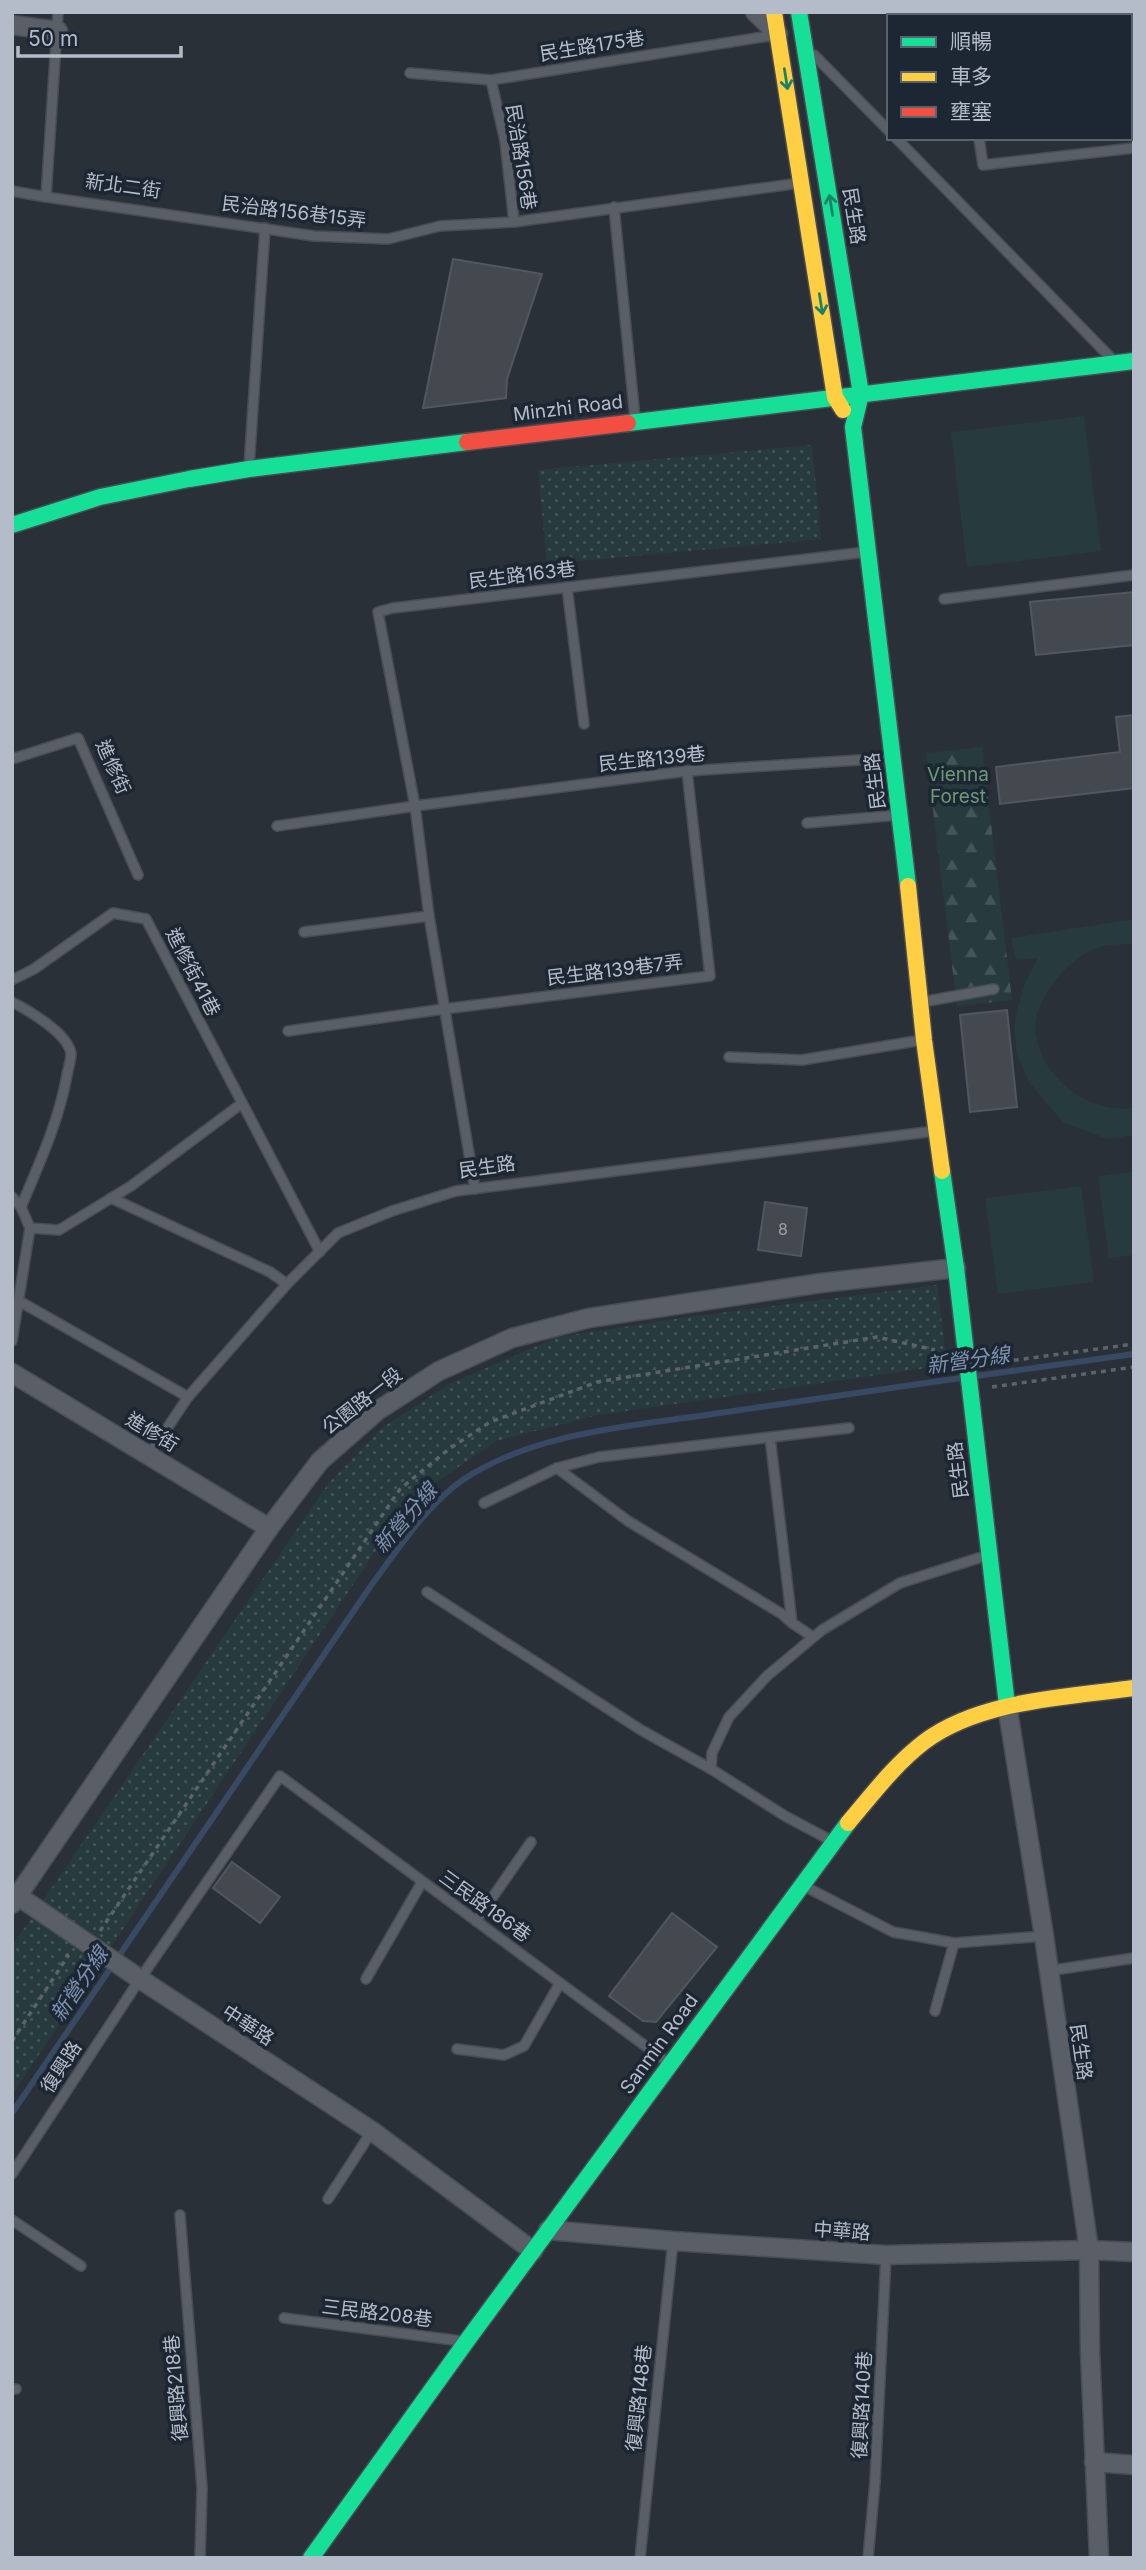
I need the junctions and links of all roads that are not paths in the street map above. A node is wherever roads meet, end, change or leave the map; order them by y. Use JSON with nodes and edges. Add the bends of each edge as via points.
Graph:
{"nodes":[{"id":1,"x":58,"y":12,"type":"edge"},
{"id":2,"x":755,"y":12,"type":"edge"},
{"id":3,"x":774,"y":12,"type":"edge"},
{"id":4,"x":799,"y":12,"type":"edge"},
{"id":5,"x":12,"y":25,"type":"edge"},
{"id":6,"x":58,"y":31,"type":"junction"},
{"id":7,"x":792,"y":40,"type":"junction"},
{"id":8,"x":410,"y":73,"type":"dead end"},
{"id":9,"x":491,"y":80,"type":"junction"},
{"id":10,"x":887,"y":129,"type":"edge"},
{"id":11,"x":898,"y":140,"type":"edge"},
{"id":12,"x":979,"y":140,"type":"edge"},
{"id":13,"x":1134,"y":148,"type":"edge"},
{"id":14,"x":827,"y":179,"type":"junction"},
{"id":15,"x":802,"y":182,"type":"junction"},
{"id":16,"x":12,"y":191,"type":"edge"},
{"id":17,"x":46,"y":197,"type":"junction"},
{"id":18,"x":614,"y":207,"type":"junction"},
{"id":19,"x":195,"y":217,"type":"joint"},
{"id":20,"x":514,"y":222,"type":"junction"},
{"id":21,"x":265,"y":228,"type":"junction"},
{"id":22,"x":1134,"y":361,"type":"edge"},
{"id":23,"x":1115,"y":363,"type":"junction"},
{"id":24,"x":861,"y":394,"type":"junction"},
{"id":25,"x":835,"y":397,"type":"junction"},
{"id":26,"x":636,"y":420,"type":"junction"},
{"id":27,"x":853,"y":427,"type":"junction"},
{"id":28,"x":249,"y":469,"type":"junction"},
{"id":29,"x":12,"y":525,"type":"edge"},
{"id":30,"x":868,"y":552,"type":"junction"},
{"id":31,"x":1134,"y":575,"type":"edge"},
{"id":32,"x":568,"y":587,"type":"junction"},
{"id":33,"x":944,"y":599,"type":"dead end"},
{"id":34,"x":584,"y":724,"type":"dead end"},
{"id":35,"x":894,"y":758,"type":"junction"},
{"id":36,"x":12,"y":759,"type":"edge"},
{"id":37,"x":687,"y":771,"type":"junction"},
{"id":38,"x":415,"y":806,"type":"junction"},
{"id":39,"x":901,"y":815,"type":"junction"},
{"id":40,"x":807,"y":823,"type":"dead end"},
{"id":41,"x":277,"y":827,"type":"dead end"},
{"id":42,"x":138,"y":875,"type":"dead end"},
{"id":43,"x":429,"y":916,"type":"junction"},
{"id":44,"x":304,"y":932,"type":"dead end"},
{"id":45,"x":12,"y":980,"type":"edge"},
{"id":46,"x":994,"y":989,"type":"dead end"},
{"id":47,"x":12,"y":1002,"type":"edge"},
{"id":48,"x":920,"y":1003,"type":"junction"},
{"id":49,"x":444,"y":1009,"type":"junction"},
{"id":50,"x":288,"y":1031,"type":"dead end"},
{"id":51,"x":925,"y":1040,"type":"junction"},
{"id":52,"x":729,"y":1056,"type":"dead end"},
{"id":53,"x":242,"y":1104,"type":"junction"},
{"id":54,"x":937,"y":1131,"type":"junction"},
{"id":55,"x":475,"y":1189,"type":"junction"},
{"id":56,"x":12,"y":1198,"type":"edge"},
{"id":57,"x":111,"y":1198,"type":"junction"},
{"id":58,"x":21,"y":1207,"type":"junction"},
{"id":59,"x":30,"y":1228,"type":"junction"},
{"id":60,"x":320,"y":1251,"type":"junction"},
{"id":61,"x":956,"y":1268,"type":"junction"},
{"id":62,"x":287,"y":1284,"type":"junction"},
{"id":63,"x":19,"y":1301,"type":"junction"},
{"id":64,"x":12,"y":1341,"type":"edge"},
{"id":65,"x":12,"y":1373,"type":"edge"},
{"id":66,"x":188,"y":1397,"type":"junction"},
{"id":67,"x":849,"y":1428,"type":"dead end"},
{"id":68,"x":770,"y":1437,"type":"junction"},
{"id":69,"x":149,"y":1455,"type":"junction"},
{"id":70,"x":557,"y":1468,"type":"junction"},
{"id":71,"x":484,"y":1503,"type":"dead end"},
{"id":72,"x":269,"y":1528,"type":"junction"},
{"id":73,"x":989,"y":1555,"type":"junction"},
{"id":74,"x":427,"y":1592,"type":"dead end"},
{"id":75,"x":792,"y":1623,"type":"junction"},
{"id":76,"x":813,"y":1637,"type":"junction"},
{"id":77,"x":1134,"y":1688,"type":"edge"},
{"id":78,"x":1007,"y":1705,"type":"junction"},
{"id":79,"x":711,"y":1769,"type":"junction"},
{"id":80,"x":833,"y":1841,"type":"junction"},
{"id":81,"x":531,"y":1842,"type":"dead end"},
{"id":82,"x":422,"y":1881,"type":"junction"},
{"id":83,"x":803,"y":1885,"type":"junction"},
{"id":84,"x":15,"y":1900,"type":"edge"},
{"id":85,"x":475,"y":1921,"type":"junction"},
{"id":86,"x":1044,"y":1936,"type":"junction"},
{"id":87,"x":954,"y":1942,"type":"junction"},
{"id":88,"x":1134,"y":1958,"type":"edge"},
{"id":89,"x":1047,"y":1971,"type":"junction"},
{"id":90,"x":140,"y":1979,"type":"junction"},
{"id":91,"x":366,"y":1979,"type":"dead end"},
{"id":92,"x":560,"y":1983,"type":"junction"},
{"id":93,"x":935,"y":2011,"type":"dead end"},
{"id":94,"x":457,"y":2049,"type":"dead end"},
{"id":95,"x":669,"y":2064,"type":"junction"},
{"id":96,"x":372,"y":2131,"type":"junction"},
{"id":97,"x":12,"y":2174,"type":"edge"},
{"id":98,"x":328,"y":2199,"type":"dead end"},
{"id":99,"x":180,"y":2216,"type":"dead end"},
{"id":100,"x":12,"y":2220,"type":"edge"},
{"id":101,"x":548,"y":2230,"type":"junction"},
{"id":102,"x":673,"y":2241,"type":"junction"},
{"id":103,"x":1088,"y":2250,"type":"junction"},
{"id":104,"x":533,"y":2251,"type":"junction"},
{"id":105,"x":1134,"y":2252,"type":"edge"},
{"id":106,"x":886,"y":2255,"type":"junction"},
{"id":107,"x":81,"y":2266,"type":"dead end"},
{"id":108,"x":284,"y":2318,"type":"dead end"},
{"id":109,"x":466,"y":2342,"type":"junction"},
{"id":110,"x":1094,"y":2462,"type":"junction"},
{"id":111,"x":1134,"y":2465,"type":"edge"},
{"id":112,"x":200,"y":2558,"type":"edge"},
{"id":113,"x":311,"y":2558,"type":"edge"},
{"id":114,"x":640,"y":2558,"type":"edge"},
{"id":115,"x":868,"y":2558,"type":"edge"},
{"id":116,"x":1098,"y":2558,"type":"edge"}],
"edges":[{"from":1,"to":6,"type":"lane"},
{"from":2,"to":7,"type":"street"},
{"from":3,"to":7,"type":"street","name":"民生路"},
{"from":4,"to":7,"type":"street","name":"民生路"},
{"from":5,"to":6,"type":"street"},
{"from":6,"to":17,"type":"lane"},
{"from":7,"to":9,"type":"lane","name":"民生路175巷"},
{"from":7,"to":10,"type":"lane"},
{"from":7,"to":14,"type":"street","name":"民生路"},
{"from":7,"to":15,"type":"street","name":"民生路","one_way":true},
{"from":8,"to":9,"type":"lane","name":"民生路175巷"},
{"from":9,"to":20,"type":"lane","name":"民治路156巷","via":[[505,141]]},
{"from":11,"to":23,"type":"lane"},
{"from":12,"to":13,"type":"lane","via":[[983,165]]},
{"from":14,"to":15,"type":"lane","name":"民治路156巷"},
{"from":24,"to":14,"type":"street","name":"民生路","one_way":true},
{"from":15,"to":18,"type":"lane","name":"民治路156巷"},
{"from":15,"to":25,"type":"street","name":"民生路","one_way":true},
{"from":16,"to":17,"type":"lane","name":"新北二街"},
{"from":17,"to":19,"type":"lane","name":"新北二街"},
{"from":18,"to":20,"type":"lane","name":"民治路156巷"},
{"from":18,"to":26,"type":"lane"},
{"from":19,"to":21,"type":"lane","name":"民治路156巷15弄"},
{"from":20,"to":21,"type":"lane","name":"民治路156巷15弄","via":[[440,226],[388,239],[314,236]]},
{"from":21,"to":28,"type":"lane"},
{"from":22,"to":23,"type":"street","name":"Minzhi Road"},
{"from":23,"to":24,"type":"street","name":"Minzhi Road"},
{"from":24,"to":25,"type":"street","name":"Minzhi Road"},
{"from":24,"to":27,"type":"street","name":"民生路"},
{"from":25,"to":26,"type":"street","name":"Minzhi Road"},
{"from":25,"to":27,"type":"street","name":"民生路"},
{"from":26,"to":28,"type":"street","name":"Minzhi Road"},
{"from":27,"to":30,"type":"street","name":"民生路"},
{"from":28,"to":29,"type":"street","name":"Minzhi Road","via":[[100,498]]},
{"from":30,"to":32,"type":"lane","name":"民生路163巷"},
{"from":30,"to":35,"type":"street","name":"民生路"},
{"from":31,"to":33,"type":"lane"},
{"from":32,"to":34,"type":"lane"},
{"from":32,"to":38,"type":"lane","name":"民生路163巷","via":[[378,612]]},
{"from":35,"to":37,"type":"lane","name":"民生路139巷"},
{"from":35,"to":39,"type":"street","name":"民生路"},
{"from":36,"to":42,"type":"lane","name":"進修街","via":[[78,738]]},
{"from":37,"to":38,"type":"lane","name":"民生路139巷"},
{"from":37,"to":49,"type":"lane","name":"民生路139巷7弄","via":[[710,976]]},
{"from":38,"to":41,"type":"lane"},
{"from":38,"to":43,"type":"lane","name":"民生路163巷"},
{"from":39,"to":40,"type":"lane"},
{"from":39,"to":48,"type":"street","name":"民生路"},
{"from":43,"to":44,"type":"lane"},
{"from":43,"to":49,"type":"lane","name":"民生路163巷"},
{"from":45,"to":53,"type":"lane","name":"進修街41巷","via":[[113,913],[146,919]]},
{"from":46,"to":48,"type":"lane"},
{"from":47,"to":58,"type":"lane","via":[[64,1039],[71,1053],[47,1146]]},
{"from":48,"to":51,"type":"street","name":"民生路"},
{"from":49,"to":50,"type":"lane"},
{"from":49,"to":55,"type":"lane","name":"民生路163巷"},
{"from":51,"to":52,"type":"lane","via":[[802,1060]]},
{"from":51,"to":54,"type":"street","name":"民生路"},
{"from":53,"to":57,"type":"lane"},
{"from":53,"to":60,"type":"lane"},
{"from":54,"to":55,"type":"lane","name":"民生路"},
{"from":54,"to":61,"type":"street","name":"民生路"},
{"from":55,"to":60,"type":"lane","name":"民生路","via":[[393,1211],[338,1233]]},
{"from":56,"to":58,"type":"lane"},
{"from":57,"to":59,"type":"lane","via":[[60,1230]]},
{"from":57,"to":62,"type":"lane"},
{"from":58,"to":59,"type":"lane"},
{"from":59,"to":63,"type":"lane"},
{"from":60,"to":62,"type":"lane","name":"民生路"},
{"from":61,"to":72,"type":"street","name":"公園路一段","via":[[589,1318],[512,1338],[439,1371],[377,1411],[320,1461]]},
{"from":61,"to":73,"type":"street","name":"民生路"},
{"from":62,"to":66,"type":"lane","name":"民生路"},
{"from":63,"to":64,"type":"lane"},
{"from":63,"to":66,"type":"lane"},
{"from":65,"to":69,"type":"street","name":"進修街"},
{"from":66,"to":69,"type":"lane","name":"民生路"},
{"from":67,"to":68,"type":"lane"},
{"from":68,"to":70,"type":"lane","via":[[599,1457]]},
{"from":68,"to":75,"type":"lane"},
{"from":69,"to":72,"type":"street","name":"進修街"},
{"from":70,"to":71,"type":"lane"},
{"from":70,"to":75,"type":"lane","via":[[628,1521]]},
{"from":72,"to":84,"type":"street","name":"公園路一段"},
{"from":73,"to":76,"type":"lane","via":[[900,1583]]},
{"from":73,"to":78,"type":"street","name":"民生路"},
{"from":74,"to":79,"type":"lane","via":[[641,1730]]},
{"from":75,"to":76,"type":"lane"},
{"from":76,"to":79,"type":"lane","via":[[729,1717],[712,1753]]},
{"from":77,"to":78,"type":"street","name":"Sanmin Road"},
{"from":78,"to":80,"type":"street","name":"Sanmin Road","via":[[927,1740],[897,1765]]},
{"from":78,"to":86,"type":"street","name":"民生路"},
{"from":79,"to":80,"type":"lane"},
{"from":80,"to":83,"type":"street","name":"Sanmin Road"},
{"from":81,"to":85,"type":"lane"},
{"from":82,"to":85,"type":"lane","name":"三民路186巷"},
{"from":82,"to":90,"type":"lane","name":"三民路186巷","via":[[280,1776]]},
{"from":82,"to":91,"type":"lane"},
{"from":83,"to":87,"type":"lane","via":[[893,1932]]},
{"from":83,"to":95,"type":"street","name":"Sanmin Road"},
{"from":84,"to":90,"type":"street","name":"中華路"},
{"from":85,"to":92,"type":"lane","name":"三民路186巷"},
{"from":86,"to":87,"type":"lane"},
{"from":86,"to":89,"type":"street","name":"民生路"},
{"from":87,"to":93,"type":"lane"},
{"from":88,"to":89,"type":"lane"},
{"from":89,"to":103,"type":"street","name":"民生路"},
{"from":90,"to":96,"type":"street","name":"中華路"},
{"from":90,"to":97,"type":"lane","name":"復興路"},
{"from":92,"to":94,"type":"lane","via":[[523,2046],[504,2055]]},
{"from":92,"to":95,"type":"lane","name":"三民路186巷"},
{"from":95,"to":101,"type":"street","name":"Sanmin Road"},
{"from":96,"to":98,"type":"lane"},
{"from":96,"to":104,"type":"street","name":"中華路"},
{"from":99,"to":112,"type":"lane","name":"復興路218巷","via":[[202,2487]]},
{"from":100,"to":107,"type":"lane"},
{"from":101,"to":102,"type":"street","name":"中華路"},
{"from":101,"to":104,"type":"street","name":"Sanmin Road"},
{"from":102,"to":106,"type":"street","name":"中華路"},
{"from":102,"to":114,"type":"lane","name":"復興路148巷"},
{"from":103,"to":105,"type":"street","name":"中華路"},
{"from":103,"to":106,"type":"street","name":"中華路"},
{"from":103,"to":110,"type":"street","name":"民生路"},
{"from":104,"to":109,"type":"street","name":"Sanmin Road"},
{"from":106,"to":115,"type":"lane","name":"復興路140巷"},
{"from":108,"to":109,"type":"lane","name":"三民路208巷"},
{"from":109,"to":113,"type":"street","name":"Sanmin Road"},
{"from":110,"to":111,"type":"street"},
{"from":110,"to":116,"type":"street","name":"民生路"}]}
